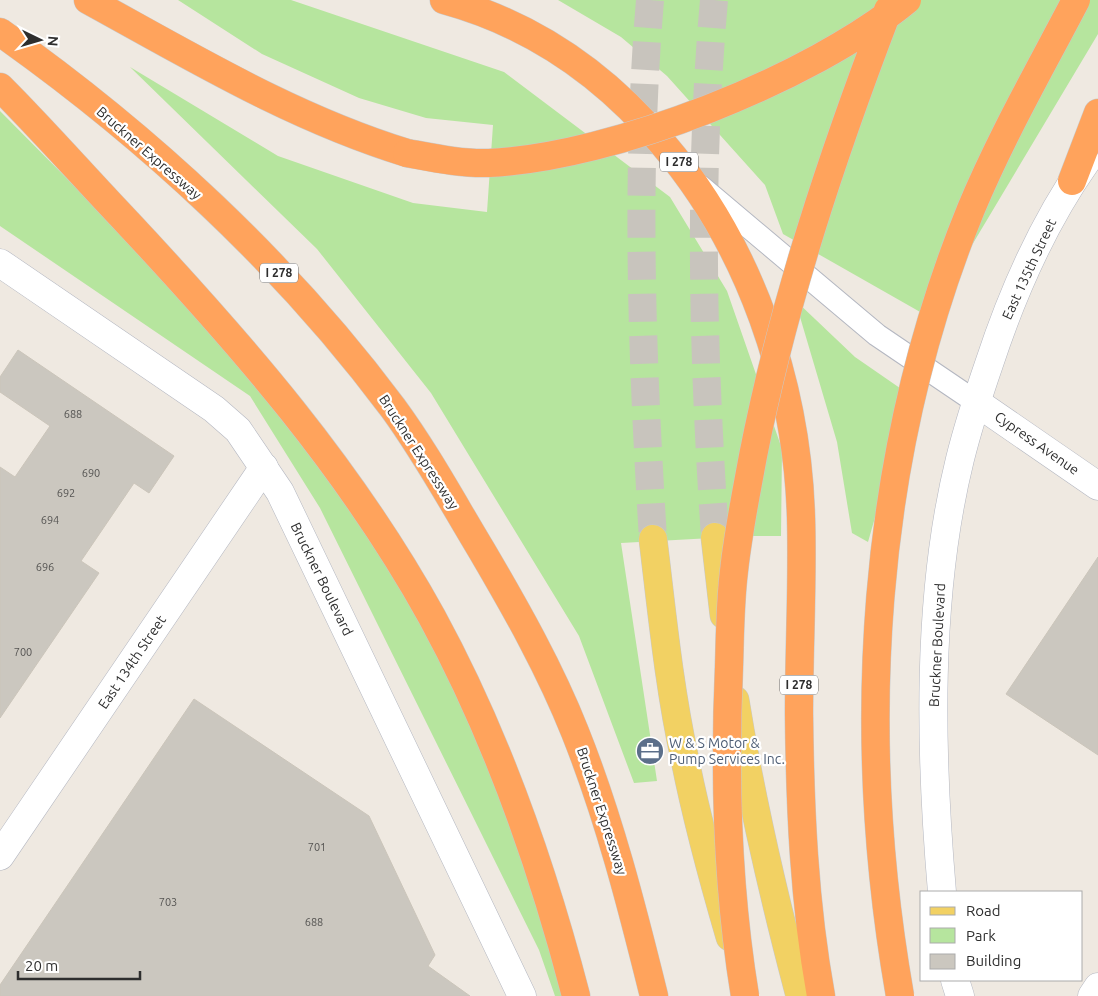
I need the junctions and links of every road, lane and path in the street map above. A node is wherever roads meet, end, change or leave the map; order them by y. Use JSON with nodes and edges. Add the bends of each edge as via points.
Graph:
{"nodes":[{"id":1,"x":88,"y":0,"type":"edge"},
{"id":2,"x":444,"y":0,"type":"edge"},
{"id":3,"x":892,"y":0,"type":"edge"},
{"id":4,"x":907,"y":0,"type":"edge"},
{"id":5,"x":1076,"y":0,"type":"edge"},
{"id":6,"x":0,"y":32,"type":"edge"},
{"id":7,"x":4,"y":91,"type":"edge"},
{"id":8,"x":1098,"y":113,"type":"edge"},
{"id":9,"x":1098,"y":144,"type":"edge"},
{"id":10,"x":693,"y":180,"type":"junction"},
{"id":11,"x":1072,"y":181,"type":"junction"},
{"id":12,"x":0,"y":263,"type":"edge"},
{"id":13,"x":976,"y":402,"type":"junction"},
{"id":14,"x":264,"y":467,"type":"junction"},
{"id":15,"x":1098,"y":486,"type":"edge"},
{"id":16,"x":715,"y":537,"type":"tunnel mouth"},
{"id":17,"x":653,"y":539,"type":"tunnel mouth"},
{"id":18,"x":0,"y":856,"type":"edge"},
{"id":19,"x":942,"y":891,"type":"edge"},
{"id":20,"x":955,"y":981,"type":"edge"},
{"id":21,"x":1098,"y":987,"type":"edge"},
{"id":22,"x":518,"y":993,"type":"edge"},
{"id":23,"x":576,"y":996,"type":"edge"},
{"id":24,"x":654,"y":996,"type":"edge"},
{"id":25,"x":746,"y":996,"type":"edge"},
{"id":26,"x":800,"y":996,"type":"edge"},
{"id":27,"x":821,"y":996,"type":"edge"},
{"id":28,"x":900,"y":996,"type":"edge"},
{"id":29,"x":960,"y":996,"type":"edge"},
{"id":30,"x":1092,"y":996,"type":"edge"}],
"edges":[{"from":1,"to":4,"type":"highway","bridge":true,"via":[[278,104],[364,140],[407,153],[488,163],[527,160],[565,152],[696,113],[807,64],[855,37]]},
{"from":2,"to":10,"type":"highway","number":"I 278","via":[[509,23],[576,61],[618,94]]},
{"from":3,"to":25,"type":"highway","bridge":true,"via":[[814,215],[787,310],[764,401],[734,571],[726,793],[735,933]]},
{"from":5,"to":28,"type":"highway","bridge":true,"via":[[995,156],[972,209],[929,327],[897,457],[876,660],[876,728],[877,806],[883,881]]},
{"from":6,"to":24,"type":"highway","name":"Bruckner Expressway","number":"I 278","via":[[36,57],[189,185],[298,294],[393,409],[472,534],[555,684],[619,860]]},
{"from":7,"to":23,"type":"highway","via":[[236,342],[323,448],[396,557],[436,624],[495,749],[548,894]]},
{"from":8,"to":11,"type":"highway"},
{"from":9,"to":11,"type":"street","name":"East 135th Street"},
{"from":10,"to":13,"type":"lane","via":[[878,335]]},
{"from":10,"to":27,"type":"highway","number":"I 278","via":[[723,228],[745,274],[782,378],[792,427],[801,525],[800,790],[811,943]]},
{"from":11,"to":13,"type":"street","name":"East 135th Street","via":[[1016,289]]},
{"from":12,"to":14,"type":"street","name":"Bruckner Boulevard","via":[[214,409],[238,430]]},
{"from":13,"to":15,"type":"street","name":"Cypress Avenue"},
{"from":13,"to":19,"type":"street","name":"Bruckner Boulevard","via":[[951,506],[940,591],[934,730],[935,809]]},
{"from":14,"to":18,"type":"street","name":"East 134th Street"},
{"from":14,"to":22,"type":"street","name":"Bruckner Boulevard","via":[[280,492]]},
{"from":16,"to":26,"type":"main road","via":[[729,666],[747,775]]},
{"from":17,"to":25,"type":"main road","via":[[666,650],[684,759]]},
{"from":20,"to":29,"type":"street"},
{"from":21,"to":30,"type":"street"}]}
